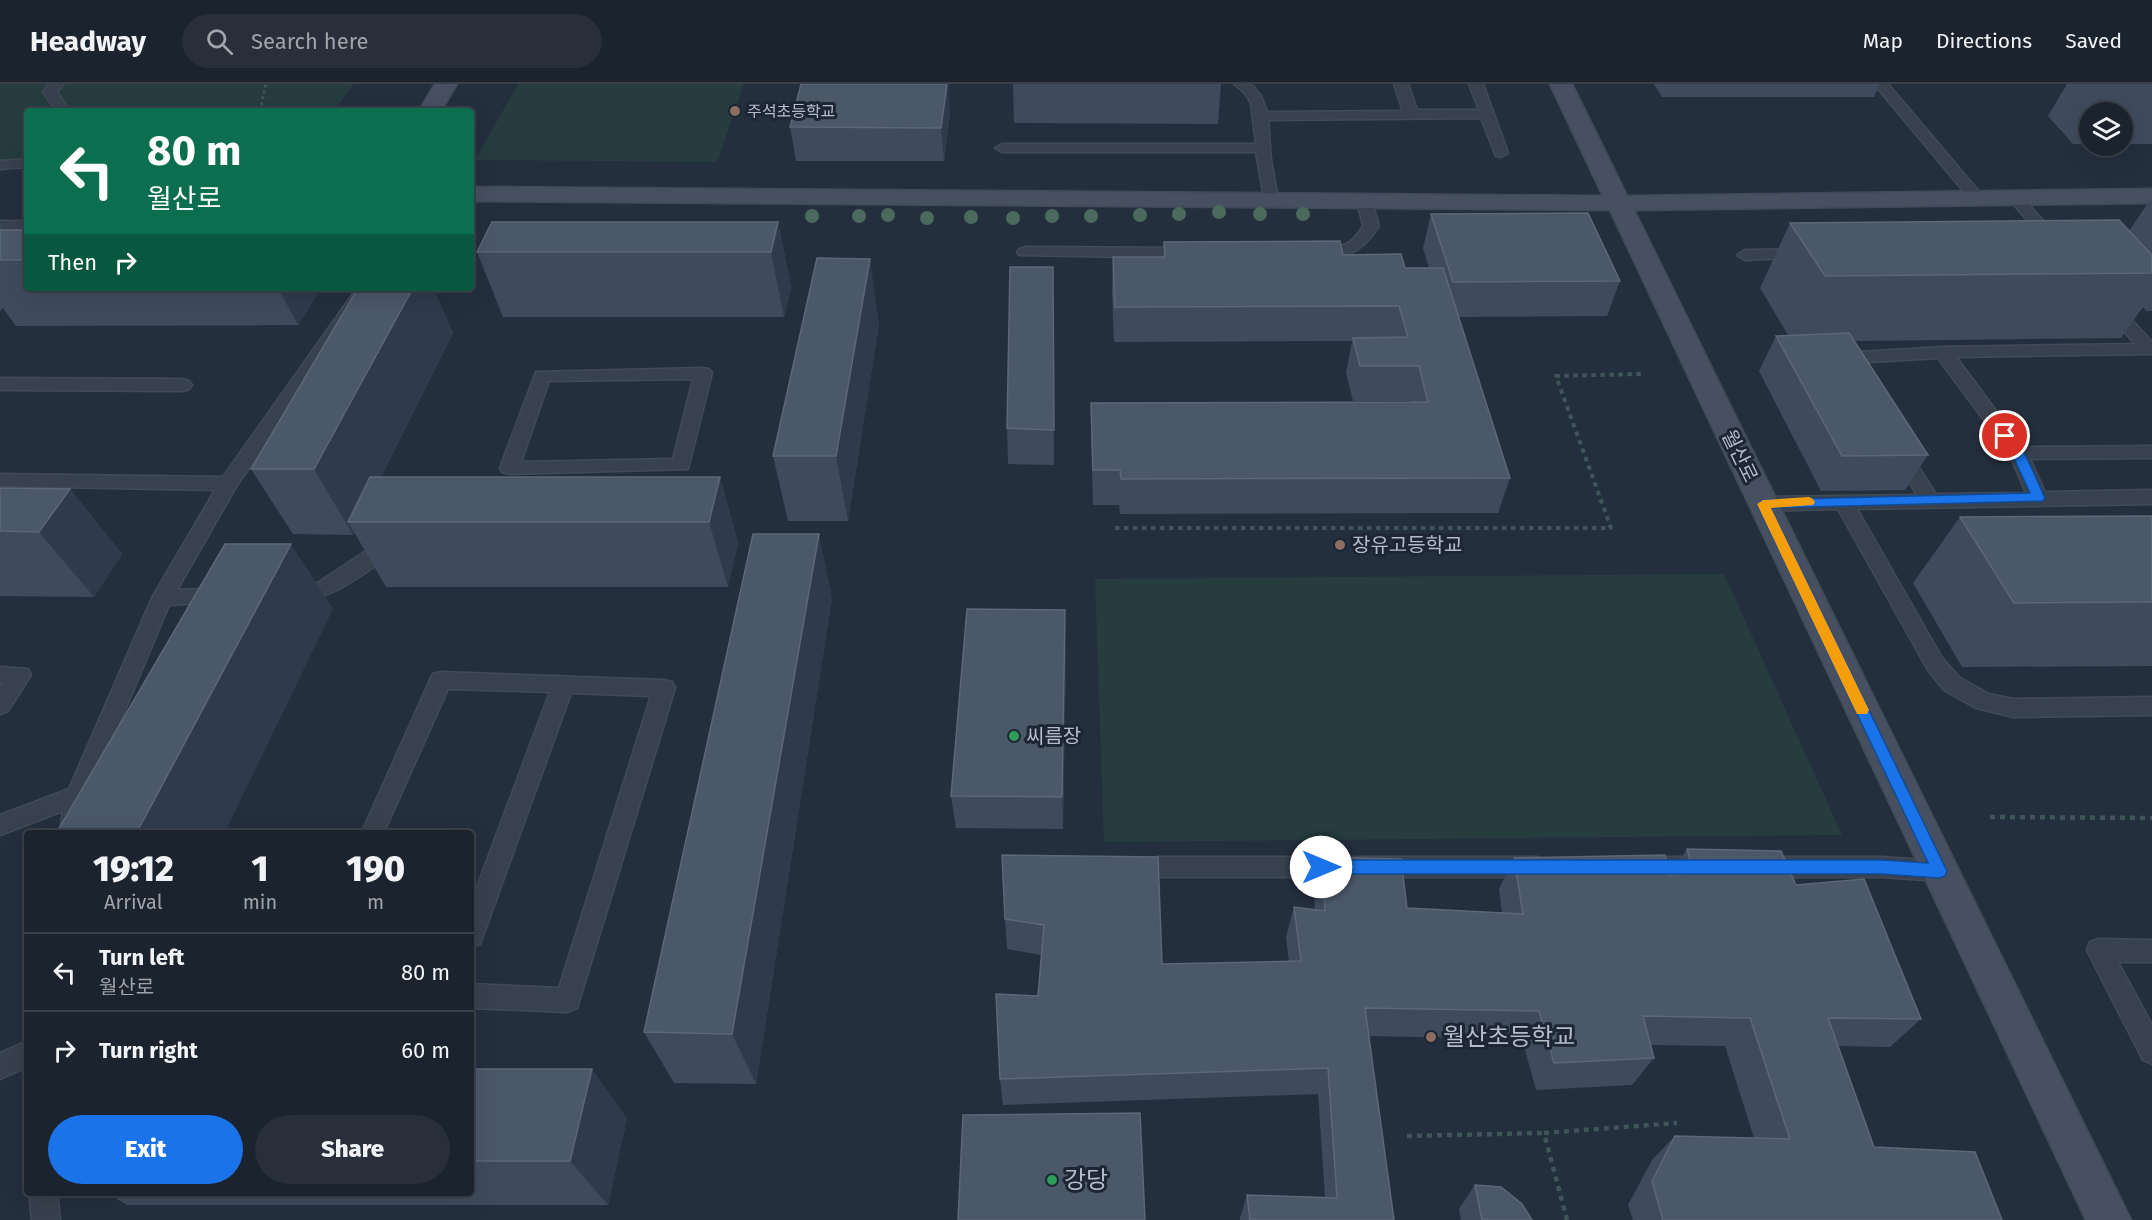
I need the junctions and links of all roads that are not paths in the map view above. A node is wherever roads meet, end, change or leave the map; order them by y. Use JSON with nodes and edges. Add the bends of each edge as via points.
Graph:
{"nodes":[{"id":1,"x":56,"y":84,"type":"edge"},
{"id":2,"x":446,"y":84,"type":"edge"},
{"id":3,"x":1241,"y":84,"type":"edge"},
{"id":4,"x":1401,"y":84,"type":"edge"},
{"id":5,"x":1476,"y":84,"type":"edge"},
{"id":6,"x":1561,"y":84,"type":"edge"},
{"id":7,"x":1881,"y":84,"type":"edge"},
{"id":8,"x":61,"y":108,"type":"edge"},
{"id":9,"x":432,"y":108,"type":"edge"},
{"id":10,"x":1487,"y":114,"type":"junction"},
{"id":11,"x":1262,"y":116,"type":"junction"},
{"id":12,"x":1412,"y":116,"type":"junction"},
{"id":13,"x":1002,"y":148,"type":"dead end"},
{"id":14,"x":1263,"y":148,"type":"junction"},
{"id":15,"x":1502,"y":153,"type":"dead end"},
{"id":16,"x":24,"y":163,"type":"edge"},
{"id":17,"x":0,"y":165,"type":"edge"},
{"id":18,"x":474,"y":194,"type":"edge"},
{"id":19,"x":2013,"y":196,"type":"junction"},
{"id":20,"x":2152,"y":196,"type":"edge"},
{"id":21,"x":1976,"y":197,"type":"junction"},
{"id":22,"x":1270,"y":199,"type":"junction"},
{"id":23,"x":1364,"y":200,"type":"junction"},
{"id":24,"x":1618,"y":203,"type":"junction"},
{"id":25,"x":0,"y":226,"type":"edge"},
{"id":26,"x":24,"y":226,"type":"edge"},
{"id":27,"x":1025,"y":252,"type":"dead end"},
{"id":28,"x":2038,"y":252,"type":"edge"},
{"id":29,"x":1210,"y":253,"type":"edge"},
{"id":30,"x":1303,"y":254,"type":"edge"},
{"id":31,"x":1815,"y":254,"type":"edge"},
{"id":32,"x":1745,"y":255,"type":"dead end"},
{"id":33,"x":363,"y":291,"type":"edge"},
{"id":34,"x":2101,"y":296,"type":"edge"},
{"id":35,"x":2151,"y":350,"type":"edge"},
{"id":36,"x":1943,"y":352,"type":"junction"},
{"id":37,"x":1854,"y":378,"type":"edge"},
{"id":38,"x":0,"y":384,"type":"edge"},
{"id":39,"x":183,"y":385,"type":"dead end"},
{"id":40,"x":1892,"y":439,"type":"edge"},
{"id":41,"x":2152,"y":452,"type":"edge"},
{"id":42,"x":2018,"y":453,"type":"junction"},
{"id":43,"x":509,"y":468,"type":"junction"},
{"id":44,"x":0,"y":480,"type":"edge"},
{"id":45,"x":489,"y":481,"type":"edge"},
{"id":46,"x":228,"y":484,"type":"junction"},
{"id":47,"x":2152,"y":497,"type":"edge"},
{"id":48,"x":2038,"y":498,"type":"junction"},
{"id":49,"x":1930,"y":500,"type":"junction"},
{"id":50,"x":1843,"y":501,"type":"junction"},
{"id":51,"x":1763,"y":504,"type":"junction"},
{"id":52,"x":410,"y":532,"type":"edge"},
{"id":53,"x":275,"y":593,"type":"edge"},
{"id":54,"x":241,"y":594,"type":"edge"},
{"id":55,"x":162,"y":598,"type":"junction"},
{"id":56,"x":0,"y":675,"type":"edge"},
{"id":57,"x":563,"y":686,"type":"junction"},
{"id":58,"x":0,"y":705,"type":"edge"},
{"id":59,"x":2152,"y":706,"type":"edge"},
{"id":60,"x":78,"y":796,"type":"junction"},
{"id":61,"x":0,"y":825,"type":"edge"},
{"id":62,"x":71,"y":830,"type":"edge"},
{"id":63,"x":374,"y":830,"type":"edge"},
{"id":64,"x":1157,"y":867,"type":"edge"},
{"id":65,"x":1561,"y":867,"type":"edge"},
{"id":66,"x":1620,"y":867,"type":"edge"},
{"id":67,"x":1939,"y":871,"type":"junction"},
{"id":68,"x":474,"y":928,"type":"edge"},
{"id":69,"x":2152,"y":951,"type":"edge"},
{"id":70,"x":474,"y":996,"type":"edge"},
{"id":71,"x":2152,"y":1051,"type":"edge"},
{"id":72,"x":24,"y":1055,"type":"edge"},
{"id":73,"x":0,"y":1066,"type":"edge"},
{"id":74,"x":43,"y":1196,"type":"edge"},
{"id":75,"x":46,"y":1220,"type":"edge"},
{"id":76,"x":2109,"y":1220,"type":"edge"}],
"edges":[{"from":1,"to":8,"type":"lane","via":[[50,92]]},
{"from":2,"to":9,"type":"street"},
{"from":3,"to":11,"type":"lane","via":[[1249,88]]},
{"from":4,"to":12,"type":"lane"},
{"from":5,"to":10,"type":"lane"},
{"from":6,"to":24,"type":"street","name":"월산로"},
{"from":7,"to":21,"type":"lane"},
{"from":10,"to":12,"type":"lane"},
{"from":10,"to":15,"type":"lane"},
{"from":11,"to":12,"type":"lane"},
{"from":11,"to":14,"type":"lane"},
{"from":13,"to":14,"type":"lane"},
{"from":14,"to":22,"type":"lane"},
{"from":16,"to":17,"type":"lane"},
{"from":18,"to":22,"type":"street"},
{"from":19,"to":20,"type":"street"},
{"from":19,"to":21,"type":"street"},
{"from":19,"to":28,"type":"lane","via":[[2061,251]]},
{"from":21,"to":24,"type":"street"},
{"from":22,"to":23,"type":"street"},
{"from":23,"to":24,"type":"street"},
{"from":23,"to":30,"type":"lane","via":[[1371,226],[1362,243],[1338,254]]},
{"from":24,"to":51,"type":"street","name":"월산로"},
{"from":25,"to":26,"type":"lane"},
{"from":27,"to":29,"type":"lane"},
{"from":31,"to":32,"type":"lane"},
{"from":33,"to":46,"type":"lane"},
{"from":34,"to":35,"type":"lane"},
{"from":35,"to":36,"type":"lane"},
{"from":36,"to":37,"type":"lane","via":[[1842,358]]},
{"from":36,"to":42,"type":"lane"},
{"from":38,"to":39,"type":"lane"},
{"from":40,"to":49,"type":"lane"},
{"from":41,"to":42,"type":"lane"},
{"from":42,"to":48,"type":"lane"},
{"from":43,"to":43,"type":"lane","via":[[681,465],[702,374],[542,376]]},
{"from":43,"to":45,"type":"lane"},
{"from":44,"to":46,"type":"lane"},
{"from":46,"to":55,"type":"lane"},
{"from":47,"to":48,"type":"lane"},
{"from":48,"to":49,"type":"lane"},
{"from":49,"to":50,"type":"lane"},
{"from":50,"to":51,"type":"lane"},
{"from":50,"to":59,"type":"lane","via":[[1935,664],[1952,684],[1984,702],[2013,708]]},
{"from":51,"to":67,"type":"street","name":"월산로"},
{"from":52,"to":53,"type":"lane","via":[[320,591]]},
{"from":54,"to":55,"type":"lane"},
{"from":55,"to":60,"type":"lane"},
{"from":56,"to":58,"type":"lane","via":[[20,675]]},
{"from":57,"to":63,"type":"lane","via":[[441,680]]},
{"from":57,"to":68,"type":"lane"},
{"from":57,"to":70,"type":"lane","via":[[664,688],[568,1000]]},
{"from":60,"to":61,"type":"lane"},
{"from":60,"to":62,"type":"lane"},
{"from":64,"to":65,"type":"lane"},
{"from":66,"to":67,"type":"lane","via":[[1882,867]]},
{"from":67,"to":76,"type":"street","name":"월산로"},
{"from":69,"to":71,"type":"lane","via":[[2099,950]]},
{"from":72,"to":73,"type":"lane"},
{"from":74,"to":75,"type":"lane"}]}
